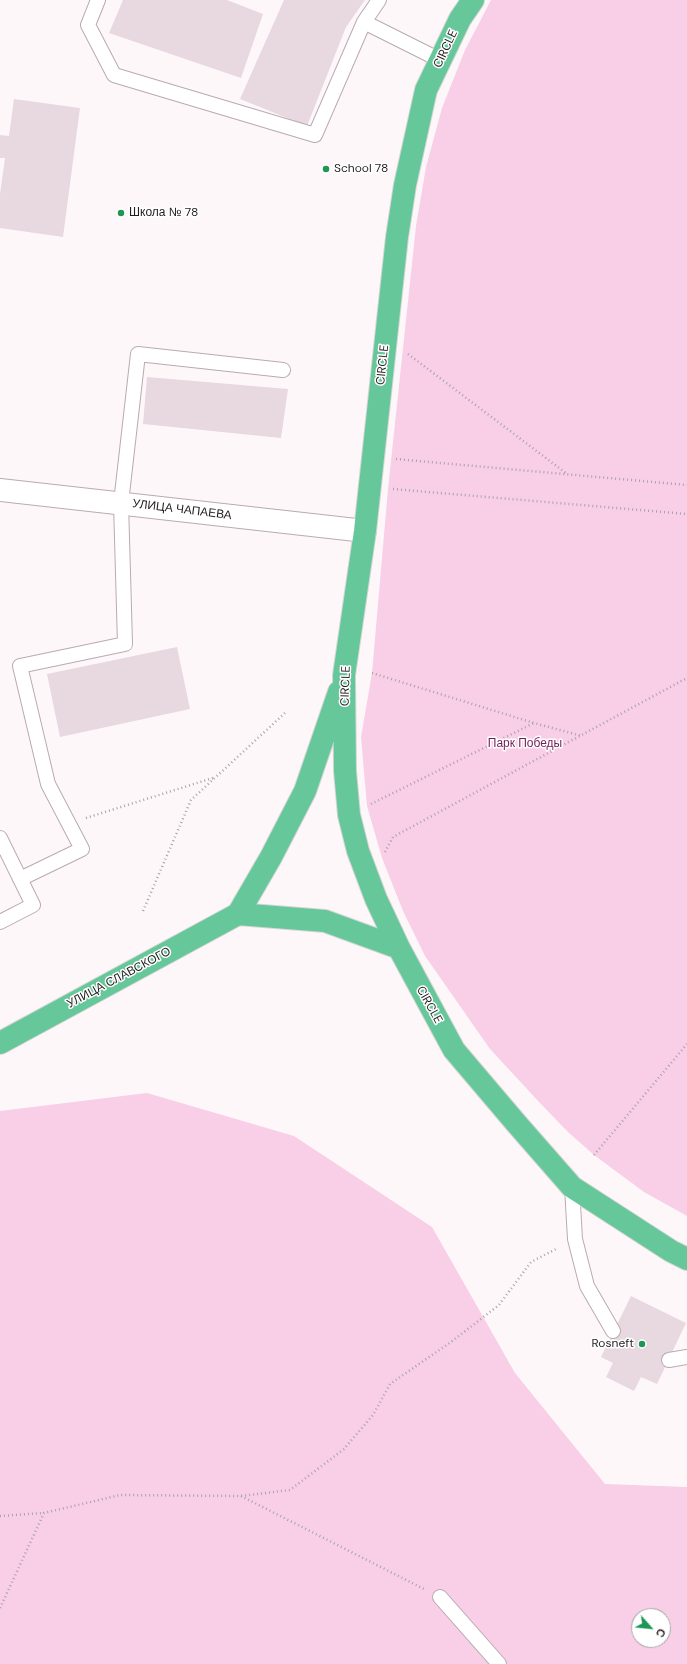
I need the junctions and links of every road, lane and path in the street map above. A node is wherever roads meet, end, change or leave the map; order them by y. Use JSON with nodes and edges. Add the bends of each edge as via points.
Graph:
{"nodes":[{"id":1,"x":98,"y":0,"type":"edge"},
{"id":2,"x":379,"y":0,"type":"edge"},
{"id":3,"x":473,"y":0,"type":"edge"},
{"id":4,"x":364,"y":22,"type":"junction"},
{"id":5,"x":440,"y":60,"type":"junction"},
{"id":6,"x":403,"y":350,"type":"dead end"},
{"id":7,"x":283,"y":370,"type":"dead end"},
{"id":8,"x":392,"y":458,"type":"dead end"},
{"id":9,"x":567,"y":474,"type":"junction"},
{"id":10,"x":687,"y":485,"type":"edge"},
{"id":11,"x":388,"y":489,"type":"dead end"},
{"id":12,"x":0,"y":490,"type":"edge"},
{"id":13,"x":121,"y":503,"type":"junction"},
{"id":14,"x":687,"y":514,"type":"edge"},
{"id":15,"x":365,"y":531,"type":"junction"},
{"id":16,"x":372,"y":672,"type":"dead end"},
{"id":17,"x":344,"y":675,"type":"junction"},
{"id":18,"x":687,"y":678,"type":"edge"},
{"id":19,"x":681,"y":681,"type":"junction"},
{"id":20,"x":687,"y":682,"type":"edge"},
{"id":21,"x":285,"y":713,"type":"dead end"},
{"id":22,"x":534,"y":723,"type":"junction"},
{"id":23,"x":582,"y":736,"type":"junction"},
{"id":24,"x":216,"y":777,"type":"junction"},
{"id":25,"x":367,"y":806,"type":"dead end"},
{"id":26,"x":69,"y":823,"type":"junction"},
{"id":27,"x":0,"y":838,"type":"edge"},
{"id":28,"x":382,"y":858,"type":"dead end"},
{"id":29,"x":20,"y":879,"type":"junction"},
{"id":30,"x":142,"y":911,"type":"dead end"},
{"id":31,"x":238,"y":914,"type":"junction"},
{"id":32,"x":0,"y":922,"type":"edge"},
{"id":33,"x":399,"y":948,"type":"junction"},
{"id":34,"x":0,"y":1043,"type":"edge"},
{"id":35,"x":687,"y":1044,"type":"edge"},
{"id":36,"x":594,"y":1155,"type":"dead end"},
{"id":37,"x":572,"y":1187,"type":"junction"},
{"id":38,"x":576,"y":1239,"type":"junction"},
{"id":39,"x":687,"y":1259,"type":"edge"},
{"id":40,"x":613,"y":1331,"type":"dead end"},
{"id":41,"x":687,"y":1358,"type":"edge"},
{"id":42,"x":669,"y":1360,"type":"dead end"},
{"id":43,"x":241,"y":1496,"type":"junction"},
{"id":44,"x":44,"y":1513,"type":"junction"},
{"id":45,"x":0,"y":1516,"type":"edge"},
{"id":46,"x":440,"y":1597,"type":"joint"},
{"id":47,"x":0,"y":1608,"type":"edge"},
{"id":48,"x":499,"y":1664,"type":"edge"}],
"edges":[{"from":1,"to":4,"type":"lane","via":[[88,25],[114,75],[315,135]]},
{"from":2,"to":4,"type":"lane"},
{"from":3,"to":5,"type":"main road","name":"CIRCLE","via":[[460,19]]},
{"from":4,"to":5,"type":"lane"},
{"from":5,"to":15,"type":"main road","name":"CIRCLE","via":[[426,90],[405,185]]},
{"from":6,"to":9,"type":"path"},
{"from":7,"to":13,"type":"lane","via":[[138,354]]},
{"from":8,"to":9,"type":"path"},
{"from":9,"to":10,"type":"path"},
{"from":11,"to":14,"type":"path"},
{"from":12,"to":13,"type":"street","name":"УЛИЦА ЧАПАЕВА"},
{"from":13,"to":15,"type":"street","name":"УЛИЦА ЧАПАЕВА"},
{"from":13,"to":26,"type":"lane","via":[[124,644],[20,666],[48,784]]},
{"from":15,"to":17,"type":"main road","name":"CIRCLE"},
{"from":16,"to":22,"type":"path"},
{"from":17,"to":31,"type":"main road","via":[[305,791]]},
{"from":17,"to":33,"type":"main road","name":"CIRCLE","via":[[345,771],[349,815],[376,899]]},
{"from":18,"to":19,"type":"path"},
{"from":19,"to":20,"type":"path"},
{"from":19,"to":23,"type":"path"},
{"from":21,"to":24,"type":"path"},
{"from":22,"to":23,"type":"path"},
{"from":22,"to":25,"type":"path"},
{"from":23,"to":28,"type":"path","via":[[393,837]]},
{"from":24,"to":26,"type":"path"},
{"from":24,"to":30,"type":"path","via":[[191,800]]},
{"from":26,"to":29,"type":"lane","via":[[82,849]]},
{"from":27,"to":29,"type":"lane"},
{"from":29,"to":32,"type":"lane","via":[[33,905]]},
{"from":31,"to":33,"type":"main road","via":[[325,921]]},
{"from":31,"to":34,"type":"main road","name":"УЛИЦА СЛАВСКОГО"},
{"from":33,"to":37,"type":"main road","name":"CIRCLE","via":[[454,1050]]},
{"from":35,"to":36,"type":"path"},
{"from":37,"to":38,"type":"lane"},
{"from":37,"to":39,"type":"main road","name":"CIRCLE"},
{"from":38,"to":40,"type":"lane","via":[[587,1286]]},
{"from":38,"to":43,"type":"path","via":[[531,1262],[499,1305],[390,1384],[373,1415],[344,1449],[290,1490]]},
{"from":41,"to":42,"type":"lane"},
{"from":43,"to":44,"type":"path","via":[[120,1496]]},
{"from":43,"to":46,"type":"path"},
{"from":44,"to":45,"type":"path"},
{"from":44,"to":47,"type":"path"},
{"from":46,"to":48,"type":"lane"}]}
